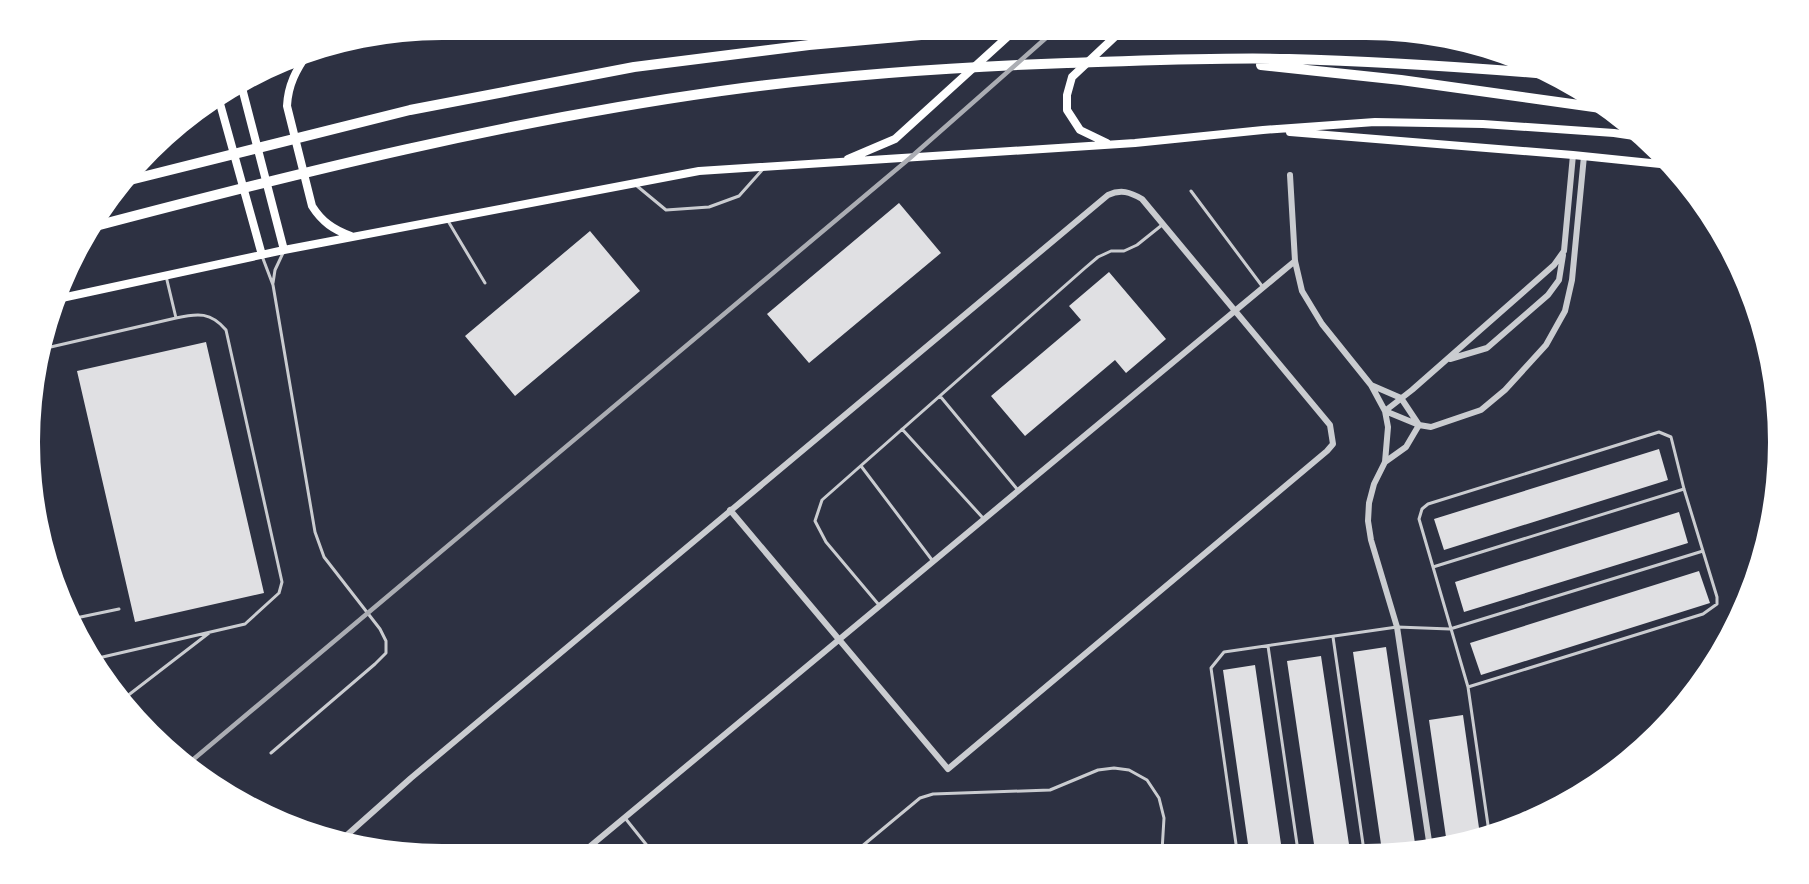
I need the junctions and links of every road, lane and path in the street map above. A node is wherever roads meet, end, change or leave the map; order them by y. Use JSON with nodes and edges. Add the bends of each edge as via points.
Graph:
{"nodes":[{"id":1,"x":859,"y":40,"type":"edge"},
{"id":2,"x":1004,"y":40,"type":"edge"},
{"id":3,"x":1111,"y":40,"type":"edge"},
{"id":4,"x":1207,"y":59,"type":"junction"},
{"id":5,"x":299,"y":67,"type":"edge"},
{"id":6,"x":1524,"y":72,"type":"edge"},
{"id":7,"x":243,"y":93,"type":"edge"},
{"id":8,"x":1587,"y":106,"type":"edge"},
{"id":9,"x":221,"y":107,"type":"edge"},
{"id":10,"x":1263,"y":130,"type":"junction"},
{"id":11,"x":1625,"y":135,"type":"edge"},
{"id":12,"x":1110,"y":144,"type":"junction"},
{"id":13,"x":1573,"y":155,"type":"junction"},
{"id":14,"x":1584,"y":156,"type":"junction"},
{"id":15,"x":842,"y":161,"type":"junction"},
{"id":16,"x":1656,"y":164,"type":"edge"},
{"id":17,"x":765,"y":166,"type":"junction"},
{"id":18,"x":1290,"y":175,"type":"dead end"},
{"id":19,"x":140,"y":177,"type":"edge"},
{"id":20,"x":633,"y":183,"type":"junction"},
{"id":21,"x":1191,"y":191,"type":"dead end"},
{"id":22,"x":447,"y":219,"type":"junction"},
{"id":23,"x":106,"y":223,"type":"edge"},
{"id":24,"x":1163,"y":224,"type":"junction"},
{"id":25,"x":354,"y":237,"type":"junction"},
{"id":26,"x":284,"y":250,"type":"junction"},
{"id":27,"x":1564,"y":251,"type":"junction"},
{"id":28,"x":262,"y":255,"type":"junction"},
{"id":29,"x":1295,"y":261,"type":"junction"},
{"id":30,"x":166,"y":275,"type":"junction"},
{"id":31,"x":485,"y":283,"type":"dead end"},
{"id":32,"x":273,"y":285,"type":"junction"},
{"id":33,"x":1263,"y":288,"type":"junction"},
{"id":34,"x":68,"y":297,"type":"edge"},
{"id":35,"x":1235,"y":311,"type":"junction"},
{"id":36,"x":176,"y":318,"type":"junction"},
{"id":37,"x":52,"y":347,"type":"edge"},
{"id":38,"x":1446,"y":360,"type":"junction"},
{"id":39,"x":1371,"y":385,"type":"junction"},
{"id":40,"x":940,"y":396,"type":"junction"},
{"id":41,"x":1401,"y":399,"type":"junction"},
{"id":42,"x":1385,"y":411,"type":"junction"},
{"id":43,"x":1419,"y":425,"type":"junction"},
{"id":44,"x":902,"y":429,"type":"junction"},
{"id":45,"x":1385,"y":462,"type":"junction"},
{"id":46,"x":861,"y":466,"type":"junction"},
{"id":47,"x":1684,"y":489,"type":"junction"},
{"id":48,"x":1019,"y":491,"type":"junction"},
{"id":49,"x":730,"y":510,"type":"junction"},
{"id":50,"x":984,"y":519,"type":"junction"},
{"id":51,"x":1703,"y":551,"type":"junction"},
{"id":52,"x":933,"y":562,"type":"junction"},
{"id":53,"x":1433,"y":567,"type":"junction"},
{"id":54,"x":880,"y":606,"type":"junction"},
{"id":55,"x":119,"y":609,"type":"dead end"},
{"id":56,"x":81,"y":618,"type":"edge"},
{"id":57,"x":1397,"y":627,"type":"junction"},
{"id":58,"x":1450,"y":629,"type":"junction"},
{"id":59,"x":210,"y":632,"type":"junction"},
{"id":60,"x":1333,"y":637,"type":"junction"},
{"id":61,"x":838,"y":641,"type":"junction"},
{"id":62,"x":1268,"y":646,"type":"junction"},
{"id":63,"x":103,"y":657,"type":"edge"},
{"id":64,"x":1468,"y":687,"type":"junction"},
{"id":65,"x":130,"y":694,"type":"edge"},
{"id":66,"x":271,"y":753,"type":"dead end"},
{"id":67,"x":625,"y":818,"type":"junction"},
{"id":68,"x":1488,"y":825,"type":"edge"},
{"id":69,"x":350,"y":833,"type":"edge"},
{"id":70,"x":1429,"y":839,"type":"edge"},
{"id":71,"x":594,"y":844,"type":"edge"},
{"id":72,"x":646,"y":844,"type":"edge"},
{"id":73,"x":865,"y":844,"type":"edge"},
{"id":74,"x":1162,"y":844,"type":"edge"},
{"id":75,"x":1236,"y":844,"type":"edge"},
{"id":76,"x":1297,"y":844,"type":"edge"},
{"id":77,"x":1363,"y":844,"type":"edge"}],
"edges":[{"from":1,"to":19,"type":"highway","via":[[634,67],[410,110]]},
{"from":2,"to":15,"type":"main road","via":[[895,139]]},
{"from":3,"to":12,"type":"main road","via":[[1072,77],[1067,95],[1067,110],[1080,130]]},
{"from":4,"to":6,"type":"highway","via":[[1287,59]]},
{"from":4,"to":8,"type":"highway","via":[[1401,80]]},
{"from":4,"to":23,"type":"highway","via":[[964,67],[723,90],[487,131],[332,165]]},
{"from":5,"to":25,"type":"main road","via":[[287,106],[312,206],[319,218]]},
{"from":7,"to":26,"type":"main road"},
{"from":9,"to":28,"type":"main road"},
{"from":10,"to":11,"type":"main road","via":[[1375,122]]},
{"from":10,"to":12,"type":"main road"},
{"from":10,"to":13,"type":"main road"},
{"from":12,"to":15,"type":"main road"},
{"from":13,"to":14,"type":"main road"},
{"from":13,"to":27,"type":"street"},
{"from":14,"to":16,"type":"main road"},
{"from":14,"to":43,"type":"street","via":[[1572,280],[1565,310],[1546,345],[1481,410],[1431,427]]},
{"from":15,"to":17,"type":"main road"},
{"from":17,"to":20,"type":"main road","via":[[699,171]]},
{"from":17,"to":20,"type":"lane","via":[[739,196],[709,207],[666,210]]},
{"from":18,"to":29,"type":"street"},
{"from":20,"to":22,"type":"main road"},
{"from":21,"to":33,"type":"lane"},
{"from":22,"to":25,"type":"main road"},
{"from":22,"to":31,"type":"lane"},
{"from":24,"to":35,"type":"street"},
{"from":24,"to":40,"type":"lane","via":[[1137,245],[1098,257]]},
{"from":24,"to":49,"type":"street","via":[[1142,199],[1130,192],[1108,195]]},
{"from":25,"to":26,"type":"main road"},
{"from":26,"to":28,"type":"main road"},
{"from":26,"to":32,"type":"lane"},
{"from":27,"to":38,"type":"street","via":[[1554,265]]},
{"from":27,"to":38,"type":"street","via":[[1559,280],[1548,295],[1488,348]]},
{"from":28,"to":30,"type":"main road"},
{"from":28,"to":32,"type":"lane"},
{"from":29,"to":33,"type":"street"},
{"from":29,"to":39,"type":"street","via":[[1302,291],[1322,324]]},
{"from":30,"to":34,"type":"main road"},
{"from":30,"to":36,"type":"lane"},
{"from":32,"to":66,"type":"lane","via":[[315,532],[324,557],[380,629],[386,653]]},
{"from":33,"to":35,"type":"street"},
{"from":35,"to":48,"type":"street"},
{"from":35,"to":61,"type":"street","via":[[1329,425],[1333,444],[948,769]]},
{"from":36,"to":37,"type":"lane"},
{"from":36,"to":59,"type":"lane","via":[[205,315],[218,320],[226,330],[282,582],[279,593],[245,624]]},
{"from":38,"to":41,"type":"street"},
{"from":39,"to":41,"type":"street"},
{"from":39,"to":42,"type":"street"},
{"from":40,"to":44,"type":"lane"},
{"from":40,"to":48,"type":"lane"},
{"from":41,"to":42,"type":"street"},
{"from":41,"to":43,"type":"street"},
{"from":42,"to":43,"type":"street"},
{"from":42,"to":45,"type":"street"},
{"from":43,"to":45,"type":"street","via":[[1406,447]]},
{"from":44,"to":46,"type":"lane"},
{"from":44,"to":50,"type":"lane"},
{"from":45,"to":57,"type":"street","via":[[1374,484],[1368,521]]},
{"from":46,"to":52,"type":"lane"},
{"from":46,"to":54,"type":"lane","via":[[822,500],[815,521],[826,542]]},
{"from":47,"to":51,"type":"lane"},
{"from":47,"to":53,"type":"lane"},
{"from":47,"to":53,"type":"lane","via":[[1671,437],[1659,432],[1428,504],[1419,519]]},
{"from":48,"to":50,"type":"street"},
{"from":49,"to":61,"type":"street"},
{"from":49,"to":69,"type":"street"},
{"from":50,"to":52,"type":"street"},
{"from":51,"to":58,"type":"lane"},
{"from":51,"to":64,"type":"lane","via":[[1717,597],[1717,604],[1703,614]]},
{"from":52,"to":54,"type":"street"},
{"from":53,"to":58,"type":"lane"},
{"from":54,"to":61,"type":"street"},
{"from":55,"to":56,"type":"lane"},
{"from":57,"to":58,"type":"lane"},
{"from":57,"to":60,"type":"lane"},
{"from":57,"to":70,"type":"street"},
{"from":58,"to":64,"type":"lane"},
{"from":59,"to":63,"type":"lane"},
{"from":59,"to":65,"type":"lane"},
{"from":60,"to":62,"type":"lane"},
{"from":60,"to":77,"type":"lane"},
{"from":61,"to":67,"type":"street"},
{"from":62,"to":75,"type":"lane","via":[[1224,652],[1211,668]]},
{"from":62,"to":76,"type":"lane"},
{"from":64,"to":68,"type":"lane"},
{"from":67,"to":71,"type":"street"},
{"from":67,"to":72,"type":"lane"},
{"from":73,"to":74,"type":"lane","via":[[920,798],[933,794],[1050,790],[1098,770],[1114,768],[1129,770],[1147,780],[1159,798],[1164,818]]}]}
